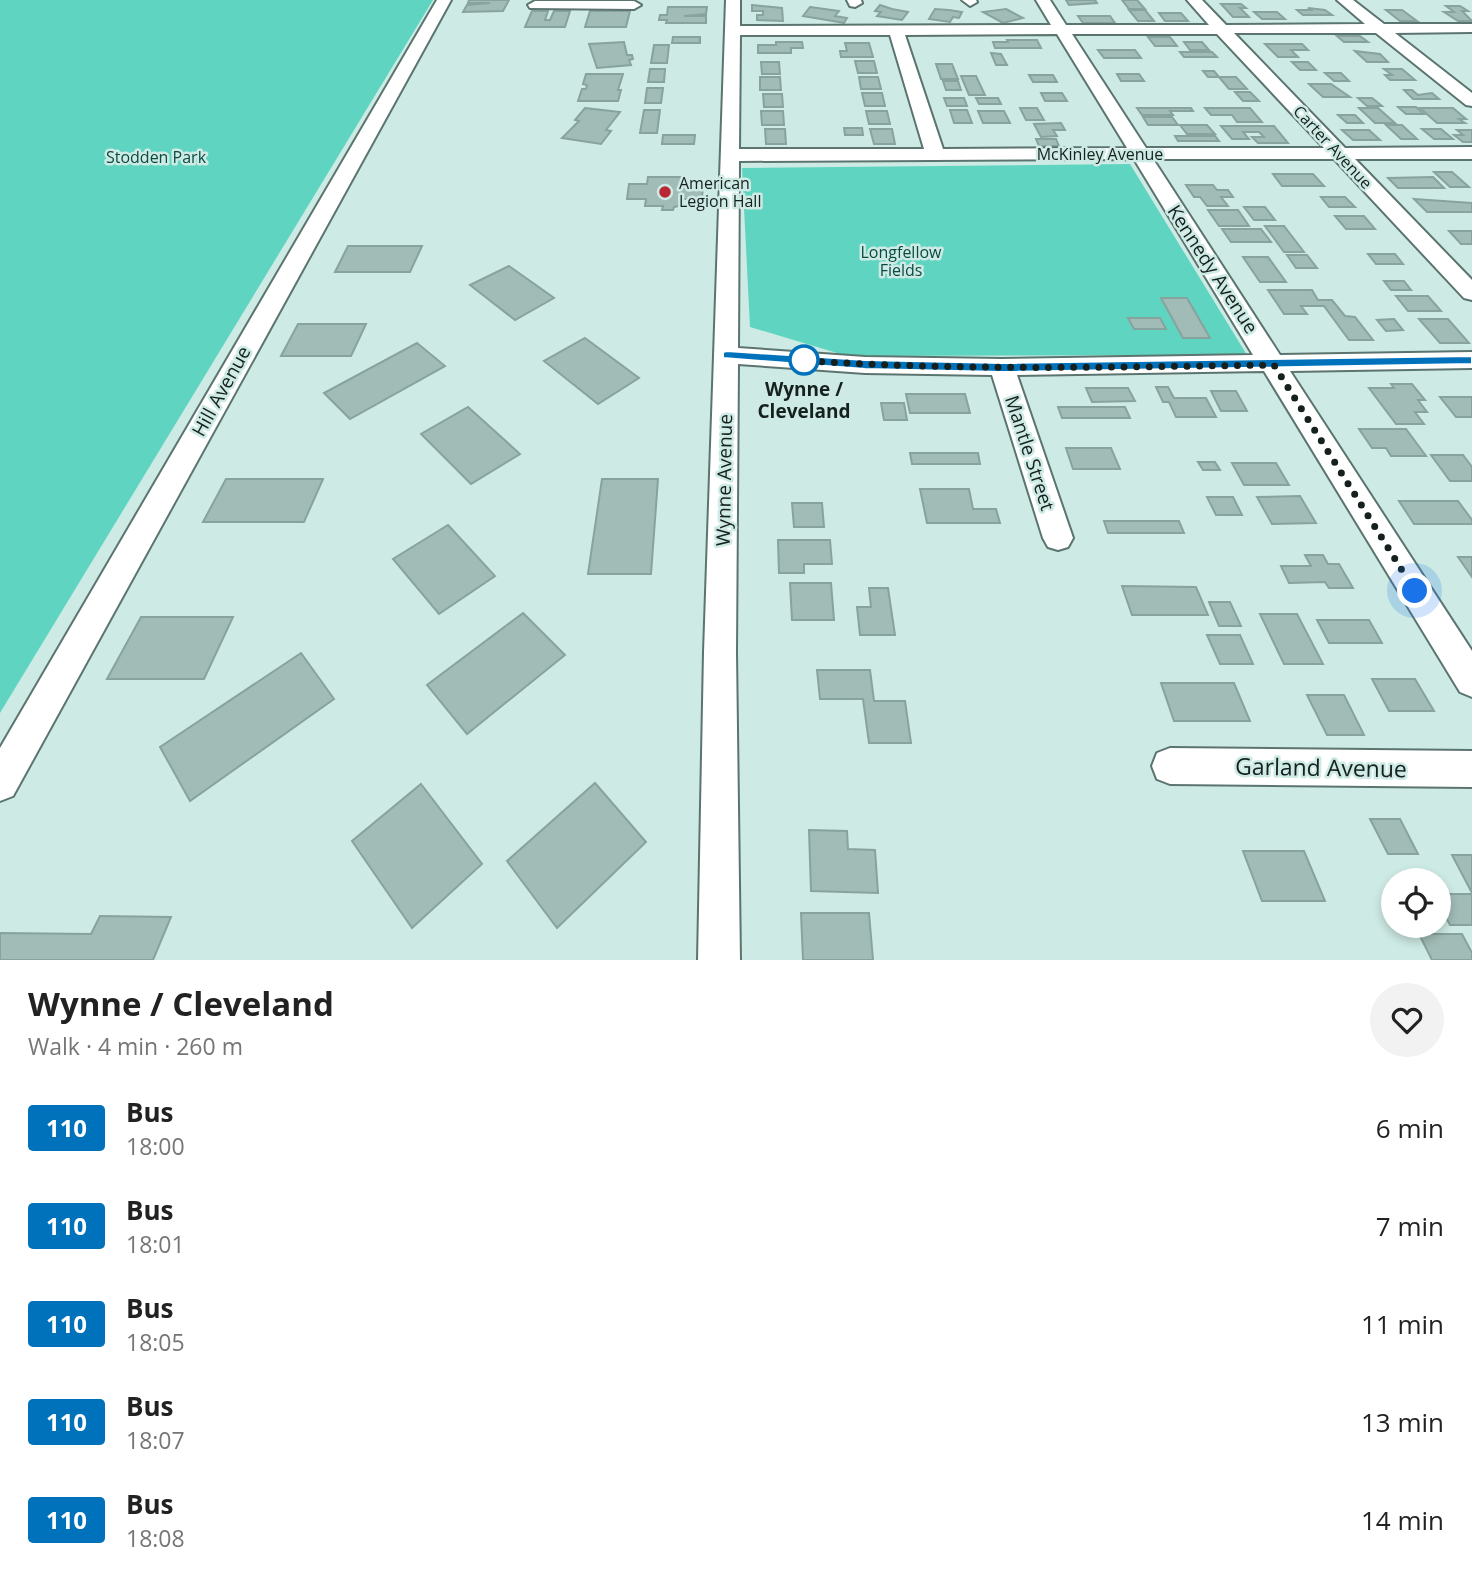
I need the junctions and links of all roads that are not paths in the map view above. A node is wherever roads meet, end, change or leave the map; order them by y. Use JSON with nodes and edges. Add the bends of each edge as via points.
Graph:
{"nodes":[{"id":1,"x":444,"y":0,"type":"edge"},
{"id":2,"x":733,"y":0,"type":"edge"},
{"id":3,"x":1043,"y":0,"type":"edge"},
{"id":4,"x":1194,"y":0,"type":"edge"},
{"id":5,"x":1344,"y":0,"type":"edge"},
{"id":6,"x":535,"y":5,"type":"dead end"},
{"id":7,"x":588,"y":5,"type":"edge"},
{"id":8,"x":634,"y":5,"type":"dead end"},
{"id":9,"x":1379,"y":28,"type":"junction"},
{"id":10,"x":1472,"y":28,"type":"edge"},
{"id":11,"x":1223,"y":29,"type":"junction"},
{"id":12,"x":896,"y":30,"type":"junction"},
{"id":13,"x":1063,"y":30,"type":"junction"},
{"id":14,"x":733,"y":31,"type":"junction"},
{"id":15,"x":1472,"y":101,"type":"edge"},
{"id":16,"x":1339,"y":153,"type":"junction"},
{"id":17,"x":1472,"y":153,"type":"edge"},
{"id":18,"x":935,"y":154,"type":"junction"},
{"id":19,"x":1139,"y":154,"type":"junction"},
{"id":20,"x":729,"y":155,"type":"junction"},
{"id":21,"x":1472,"y":293,"type":"edge"},
{"id":22,"x":727,"y":355,"type":"junction"},
{"id":23,"x":1472,"y":360,"type":"edge"},
{"id":24,"x":1274,"y":365,"type":"junction"},
{"id":25,"x":1002,"y":368,"type":"junction"},
{"id":26,"x":1058,"y":538,"type":"dead end"},
{"id":27,"x":1472,"y":681,"type":"edge"},
{"id":28,"x":1170,"y":766,"type":"dead end"},
{"id":29,"x":1472,"y":769,"type":"edge"},
{"id":30,"x":0,"y":783,"type":"edge"},
{"id":31,"x":719,"y":960,"type":"edge"}],
"edges":[{"from":1,"to":30,"type":"street","name":"Hill Avenue"},
{"from":2,"to":14,"type":"street","name":"Wynne Avenue"},
{"from":3,"to":13,"type":"street","name":"Kennedy Avenue"},
{"from":4,"to":11,"type":"street","name":"Carter Avenue"},
{"from":5,"to":9,"type":"street"},
{"from":6,"to":7,"type":"street"},
{"from":7,"to":8,"type":"street"},
{"from":9,"to":10,"type":"street"},
{"from":9,"to":11,"type":"street"},
{"from":9,"to":15,"type":"street"},
{"from":11,"to":13,"type":"street"},
{"from":11,"to":16,"type":"street","name":"Carter Avenue"},
{"from":12,"to":13,"type":"street"},
{"from":12,"to":14,"type":"street"},
{"from":12,"to":18,"type":"street"},
{"from":13,"to":19,"type":"street","name":"Kennedy Avenue"},
{"from":14,"to":20,"type":"street","name":"Wynne Avenue"},
{"from":16,"to":17,"type":"street","name":"McKinley Avenue"},
{"from":16,"to":19,"type":"street","name":"McKinley Avenue"},
{"from":16,"to":21,"type":"street","name":"Carter Avenue"},
{"from":18,"to":19,"type":"street","name":"McKinley Avenue"},
{"from":18,"to":20,"type":"street","name":"McKinley Avenue"},
{"from":19,"to":24,"type":"street","name":"Kennedy Avenue"},
{"from":20,"to":22,"type":"street","name":"Wynne Avenue"},
{"from":22,"to":25,"type":"street"},
{"from":22,"to":31,"type":"street","name":"Wynne Avenue"},
{"from":23,"to":24,"type":"street"},
{"from":24,"to":25,"type":"street"},
{"from":24,"to":27,"type":"street","name":"Kennedy Avenue"},
{"from":25,"to":26,"type":"street","name":"Mantle Street"},
{"from":28,"to":29,"type":"street","name":"Garland Avenue"}]}
